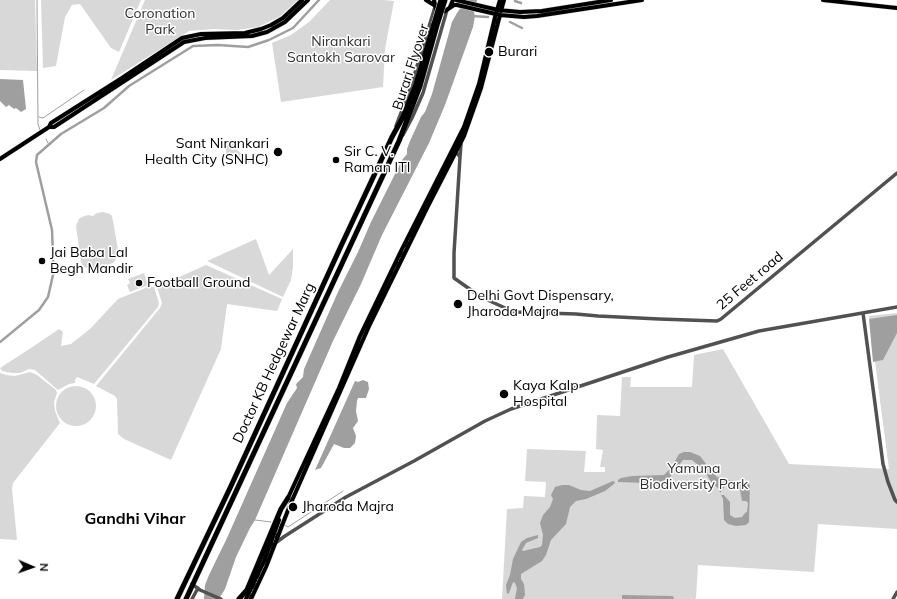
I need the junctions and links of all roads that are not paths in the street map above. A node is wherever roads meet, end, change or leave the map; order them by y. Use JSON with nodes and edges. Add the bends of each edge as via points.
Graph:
{"nodes":[{"id":1,"x":302,"y":0,"type":"edge"},
{"id":2,"x":308,"y":0,"type":"edge"},
{"id":3,"x":426,"y":0,"type":"edge"},
{"id":4,"x":441,"y":0,"type":"edge"},
{"id":5,"x":445,"y":0,"type":"edge"},
{"id":6,"x":453,"y":0,"type":"edge"},
{"id":7,"x":500,"y":0,"type":"edge"},
{"id":8,"x":504,"y":0,"type":"edge"},
{"id":9,"x":611,"y":0,"type":"edge"},
{"id":10,"x":642,"y":0,"type":"edge"},
{"id":11,"x":823,"y":0,"type":"edge"},
{"id":12,"x":849,"y":0,"type":"edge"},
{"id":13,"x":457,"y":2,"type":"edge"},
{"id":14,"x":434,"y":4,"type":"edge"},
{"id":15,"x":897,"y":7,"type":"edge"},
{"id":16,"x":448,"y":9,"type":"junction"},
{"id":17,"x":499,"y":12,"type":"junction"},
{"id":18,"x":123,"y":80,"type":"junction"},
{"id":19,"x":405,"y":118,"type":"junction"},
{"id":20,"x":392,"y":136,"type":"junction"},
{"id":21,"x":399,"y":141,"type":"junction"},
{"id":22,"x":461,"y":141,"type":"junction"},
{"id":23,"x":454,"y":151,"type":"junction"},
{"id":24,"x":460,"y":157,"type":"junction"},
{"id":25,"x":0,"y":159,"type":"edge"},
{"id":26,"x":897,"y":173,"type":"edge"},
{"id":27,"x":897,"y":307,"type":"edge"},
{"id":28,"x":863,"y":313,"type":"junction"},
{"id":29,"x":288,"y":498,"type":"junction"},
{"id":30,"x":897,"y":502,"type":"edge"},
{"id":31,"x":278,"y":524,"type":"junction"},
{"id":32,"x":281,"y":527,"type":"junction"},
{"id":33,"x":285,"y":536,"type":"junction"},
{"id":34,"x":274,"y":544,"type":"junction"},
{"id":35,"x":192,"y":584,"type":"junction"},
{"id":36,"x":199,"y":589,"type":"junction"},
{"id":37,"x":189,"y":592,"type":"junction"},
{"id":38,"x":897,"y":592,"type":"edge"},
{"id":39,"x":192,"y":598,"type":"edge"},
{"id":40,"x":177,"y":599,"type":"edge"},
{"id":41,"x":186,"y":599,"type":"edge"},
{"id":42,"x":221,"y":599,"type":"edge"},
{"id":43,"x":238,"y":599,"type":"edge"},
{"id":44,"x":246,"y":599,"type":"edge"},
{"id":45,"x":251,"y":599,"type":"edge"},
{"id":46,"x":893,"y":599,"type":"edge"}],
"edges":[{"from":1,"to":18,"type":"main road","via":[[283,18],[261,29],[245,33],[201,34],[182,38]]},
{"from":2,"to":18,"type":"main road","via":[[285,22],[267,32],[190,40]]},
{"from":3,"to":14,"type":"main road"},
{"from":4,"to":19,"type":"highway","name":"Burari Flyover","bridge":true},
{"from":5,"to":19,"type":"highway","name":"Burari Flyover","bridge":true,"via":[[420,86]]},
{"from":6,"to":16,"type":"main road"},
{"from":7,"to":17,"type":"main road"},
{"from":8,"to":17,"type":"main road"},
{"from":9,"to":17,"type":"main road","via":[[542,11]]},
{"from":10,"to":17,"type":"main road","via":[[537,16],[516,17]]},
{"from":11,"to":15,"type":"main road"},
{"from":12,"to":15,"type":"main road"},
{"from":13,"to":16,"type":"main road"},
{"from":13,"to":17,"type":"main road"},
{"from":14,"to":16,"type":"main road","via":[[441,12]]},
{"from":14,"to":20,"type":"street","via":[[410,89]]},
{"from":16,"to":21,"type":"street","via":[[423,94]]},
{"from":17,"to":22,"type":"main road","via":[[481,88]]},
{"from":17,"to":23,"type":"main road","via":[[474,101]]},
{"from":18,"to":25,"type":"main road","via":[[54,127]]},
{"from":19,"to":20,"type":"highway","name":"Burari Flyover"},
{"from":19,"to":21,"type":"highway","name":"Burari Flyover"},
{"from":20,"to":40,"type":"highway","name":"Doctor KB Hedgewar Marg"},
{"from":21,"to":35,"type":"highway","name":"Doctor KB Hedgewar Marg"},
{"from":22,"to":23,"type":"main road"},
{"from":22,"to":24,"type":"street"},
{"from":23,"to":24,"type":"street"},
{"from":23,"to":29,"type":"main road","via":[[360,336]]},
{"from":23,"to":32,"type":"main road","via":[[386,291]]},
{"from":24,"to":26,"type":"street","name":"25 Feet road","via":[[454,277],[456,280],[481,297],[514,312],[659,319],[719,320]]},
{"from":27,"to":28,"type":"street"},
{"from":28,"to":30,"type":"street","via":[[883,464]]},
{"from":28,"to":33,"type":"street","via":[[759,331],[668,357],[511,409],[484,421],[346,497]]},
{"from":29,"to":31,"type":"main road"},
{"from":29,"to":43,"type":"highway","via":[[247,590]]},
{"from":31,"to":32,"type":"street"},
{"from":31,"to":44,"type":"main road"},
{"from":32,"to":33,"type":"street","via":[[280,533]]},
{"from":32,"to":34,"type":"main road"},
{"from":33,"to":34,"type":"street"},
{"from":34,"to":45,"type":"main road"},
{"from":35,"to":36,"type":"street"},
{"from":35,"to":37,"type":"highway","name":"Doctor KB Hedgewar Marg"},
{"from":36,"to":39,"type":"street"},
{"from":36,"to":42,"type":"street"},
{"from":37,"to":39,"type":"highway"},
{"from":37,"to":41,"type":"highway","name":"Doctor KB Hedgewar Marg"},
{"from":38,"to":46,"type":"street"}]}
